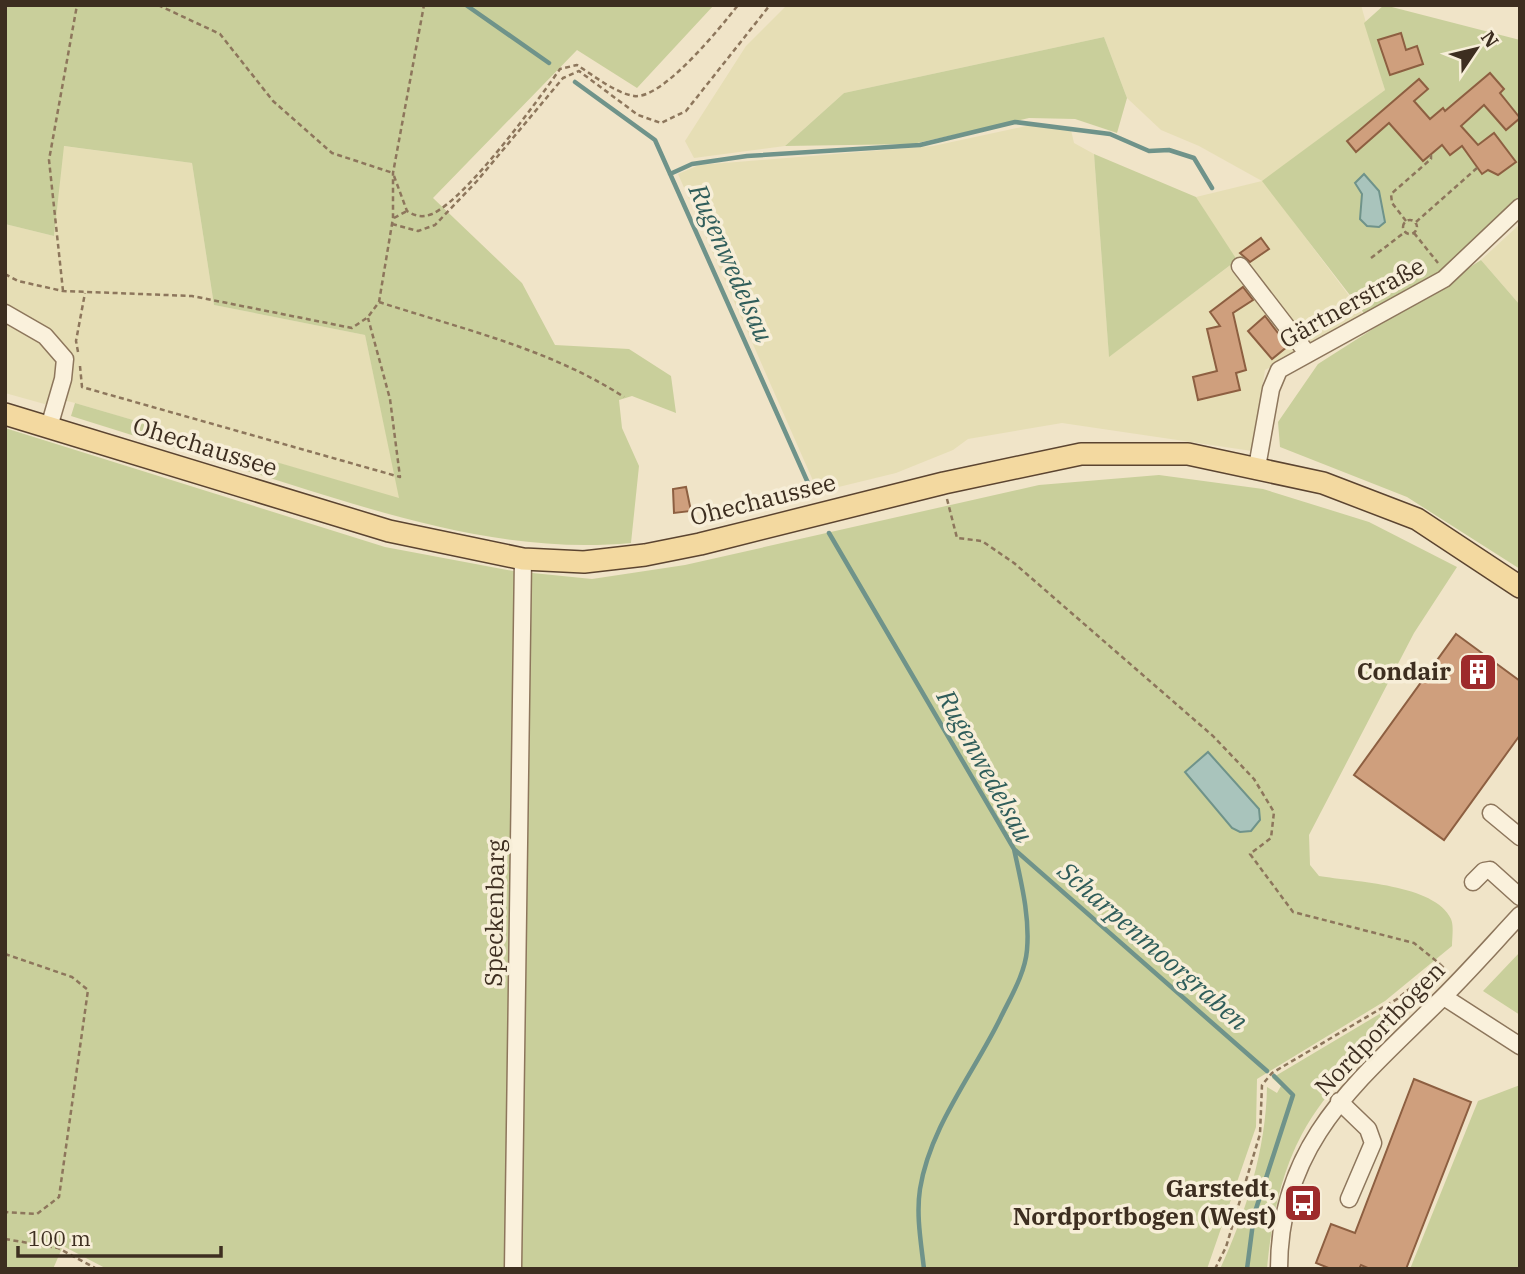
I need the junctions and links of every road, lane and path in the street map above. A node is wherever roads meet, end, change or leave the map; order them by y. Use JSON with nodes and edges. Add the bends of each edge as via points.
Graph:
{"nodes":[{"id":1,"x":78,"y":5,"type":"edge"},
{"id":2,"x":158,"y":5,"type":"edge"},
{"id":3,"x":424,"y":5,"type":"edge"},
{"id":4,"x":738,"y":5,"type":"edge"},
{"id":5,"x":770,"y":5,"type":"edge"},
{"id":6,"x":1431,"y":155,"type":"dead end"},
{"id":7,"x":1478,"y":169,"type":"dead end"},
{"id":8,"x":393,"y":173,"type":"junction"},
{"id":9,"x":1520,"y":208,"type":"edge"},
{"id":10,"x":407,"y":211,"type":"junction"},
{"id":11,"x":393,"y":218,"type":"junction"},
{"id":12,"x":1406,"y":221,"type":"junction"},
{"id":13,"x":1416,"y":222,"type":"junction"},
{"id":14,"x":392,"y":225,"type":"junction"},
{"id":15,"x":1405,"y":232,"type":"junction"},
{"id":16,"x":1414,"y":233,"type":"junction"},
{"id":17,"x":1371,"y":258,"type":"dead end"},
{"id":18,"x":1240,"y":266,"type":"dead end"},
{"id":19,"x":1441,"y":268,"type":"dead end"},
{"id":20,"x":5,"y":274,"type":"edge"},
{"id":21,"x":63,"y":291,"type":"junction"},
{"id":22,"x":85,"y":293,"type":"junction"},
{"id":23,"x":379,"y":302,"type":"junction"},
{"id":24,"x":5,"y":313,"type":"edge"},
{"id":25,"x":368,"y":317,"type":"junction"},
{"id":26,"x":1307,"y":352,"type":"junction"},
{"id":27,"x":624,"y":397,"type":"dead end"},
{"id":28,"x":5,"y":414,"type":"edge"},
{"id":29,"x":49,"y":427,"type":"junction"},
{"id":30,"x":1257,"y":467,"type":"junction"},
{"id":31,"x":944,"y":483,"type":"junction"},
{"id":32,"x":523,"y":559,"type":"junction"},
{"id":33,"x":1520,"y":587,"type":"edge"},
{"id":34,"x":1491,"y":813,"type":"dead end"},
{"id":35,"x":1520,"y":837,"type":"edge"},
{"id":36,"x":1474,"y":882,"type":"dead end"},
{"id":37,"x":1520,"y":897,"type":"edge"},
{"id":38,"x":1520,"y":915,"type":"edge"},
{"id":39,"x":5,"y":954,"type":"edge"},
{"id":40,"x":1440,"y":964,"type":"junction"},
{"id":41,"x":1457,"y":982,"type":"junction"},
{"id":42,"x":1444,"y":997,"type":"junction"},
{"id":43,"x":1520,"y":1046,"type":"edge"},
{"id":44,"x":1339,"y":1101,"type":"junction"},
{"id":45,"x":1349,"y":1199,"type":"dead end"},
{"id":46,"x":5,"y":1212,"type":"edge"},
{"id":47,"x":5,"y":1238,"type":"edge"},
{"id":48,"x":97,"y":1269,"type":"edge"},
{"id":49,"x":513,"y":1269,"type":"edge"},
{"id":50,"x":1215,"y":1269,"type":"edge"},
{"id":51,"x":1279,"y":1269,"type":"edge"}],
"edges":[{"from":1,"to":21,"type":"path","via":[[49,160]]},
{"from":2,"to":8,"type":"path","via":[[220,34],[273,101],[332,153]]},
{"from":3,"to":8,"type":"path"},
{"from":4,"to":10,"type":"path","via":[[692,57],[659,88],[643,96],[622,91],[577,65],[559,69],[532,110],[450,202],[430,215],[417,217]]},
{"from":5,"to":14,"type":"path","via":[[686,111],[661,123],[638,115],[579,71],[563,78],[435,225],[418,231]]},
{"from":6,"to":12,"type":"path","via":[[1391,194]]},
{"from":7,"to":13,"type":"path"},
{"from":8,"to":10,"type":"path"},
{"from":8,"to":11,"type":"path"},
{"from":9,"to":26,"type":"street","name":"Gärtnerstraße","via":[[1444,279]]},
{"from":10,"to":11,"type":"path"},
{"from":11,"to":14,"type":"path"},
{"from":12,"to":13,"type":"path"},
{"from":12,"to":15,"type":"path"},
{"from":13,"to":16,"type":"path"},
{"from":14,"to":23,"type":"path"},
{"from":15,"to":16,"type":"path"},
{"from":15,"to":17,"type":"path"},
{"from":16,"to":19,"type":"path"},
{"from":18,"to":26,"type":"street"},
{"from":20,"to":21,"type":"path"},
{"from":21,"to":22,"type":"path"},
{"from":22,"to":25,"type":"path","via":[[192,296],[352,328]]},
{"from":22,"to":25,"type":"path","via":[[76,341],[82,387],[400,477],[390,399]]},
{"from":23,"to":25,"type":"path"},
{"from":23,"to":27,"type":"path","via":[[536,352],[574,367]]},
{"from":24,"to":29,"type":"street","via":[[45,336],[65,359]]},
{"from":26,"to":30,"type":"street","name":"Gärtnerstraße","via":[[1279,370],[1274,379]]},
{"from":28,"to":29,"type":"main road","name":"Ohechaussee"},
{"from":29,"to":32,"type":"main road","name":"Ohechaussee","via":[[389,531]]},
{"from":30,"to":31,"type":"main road","name":"Ohechaussee","via":[[1188,454],[1081,454]]},
{"from":30,"to":33,"type":"main road","name":"Ohechaussee","via":[[1323,483],[1417,519]]},
{"from":31,"to":32,"type":"main road","name":"Ohechaussee","via":[[645,555],[584,562]]},
{"from":31,"to":40,"type":"path","via":[[957,538],[982,541],[1014,563],[1213,736],[1254,779],[1274,813],[1271,838],[1250,854],[1293,912],[1414,943]]},
{"from":32,"to":49,"type":"street","name":"Speckenbarg"},
{"from":34,"to":35,"type":"street"},
{"from":36,"to":37,"type":"street","via":[[1490,870]]},
{"from":38,"to":41,"type":"street","name":"Nordportbogen"},
{"from":39,"to":46,"type":"path","via":[[72,977],[88,990],[59,1197],[37,1214]]},
{"from":40,"to":41,"type":"path"},
{"from":40,"to":50,"type":"path","via":[[1397,999],[1272,1073],[1262,1085],[1260,1134]]},
{"from":41,"to":42,"type":"street","name":"Nordportbogen"},
{"from":42,"to":43,"type":"street"},
{"from":42,"to":44,"type":"street","name":"Nordportbogen"},
{"from":44,"to":45,"type":"street","via":[[1368,1129],[1373,1143]]},
{"from":44,"to":51,"type":"street","name":"Nordportbogen","via":[[1301,1163],[1288,1205]]},
{"from":47,"to":48,"type":"path","via":[[58,1248]]}]}
